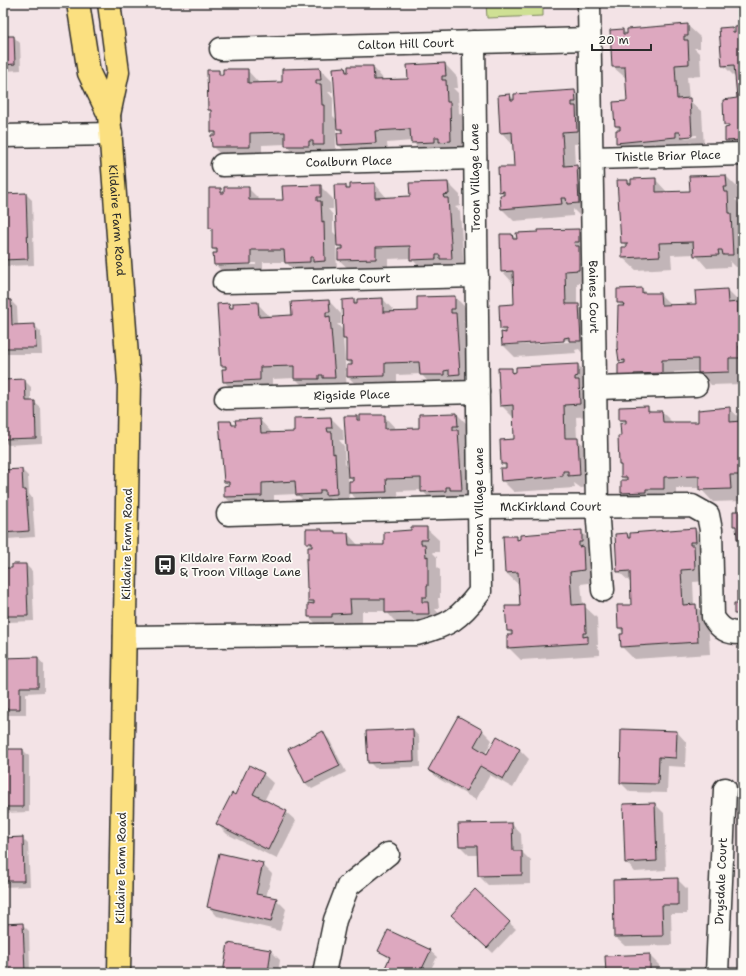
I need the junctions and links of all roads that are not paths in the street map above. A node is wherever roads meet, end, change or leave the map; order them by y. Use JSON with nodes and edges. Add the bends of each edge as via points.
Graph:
{"nodes":[{"id":1,"x":78,"y":3,"type":"edge"},
{"id":2,"x":109,"y":3,"type":"edge"},
{"id":3,"x":589,"y":3,"type":"edge"},
{"id":4,"x":590,"y":39,"type":"junction"},
{"id":5,"x":474,"y":42,"type":"junction"},
{"id":6,"x":221,"y":49,"type":"dead end"},
{"id":7,"x":110,"y":124,"type":"junction"},
{"id":8,"x":3,"y":136,"type":"edge"},
{"id":9,"x":743,"y":154,"type":"edge"},
{"id":10,"x":475,"y":158,"type":"junction"},
{"id":11,"x":592,"y":158,"type":"junction"},
{"id":12,"x":222,"y":166,"type":"dead end"},
{"id":13,"x":477,"y":276,"type":"junction"},
{"id":14,"x":224,"y":282,"type":"dead end"},
{"id":15,"x":696,"y":385,"type":"dead end"},
{"id":16,"x":596,"y":388,"type":"junction"},
{"id":17,"x":478,"y":392,"type":"junction"},
{"id":18,"x":226,"y":398,"type":"dead end"},
{"id":19,"x":480,"y":507,"type":"junction"},
{"id":20,"x":597,"y":507,"type":"junction"},
{"id":21,"x":228,"y":514,"type":"dead end"},
{"id":22,"x":603,"y":590,"type":"dead end"},
{"id":23,"x":743,"y":633,"type":"edge"},
{"id":24,"x":125,"y":637,"type":"junction"},
{"id":25,"x":725,"y":789,"type":"dead end"},
{"id":26,"x":388,"y":854,"type":"dead end"},
{"id":27,"x":119,"y":973,"type":"edge"},
{"id":28,"x":324,"y":973,"type":"edge"},
{"id":29,"x":717,"y":973,"type":"edge"}],
"edges":[{"from":1,"to":7,"type":"main road","name":"Kildaire Farm Road","via":[[89,73]]},
{"from":2,"to":7,"type":"main road","name":"Kildaire Farm Road","via":[[118,72]]},
{"from":3,"to":4,"type":"street","name":"Baines Court"},
{"from":4,"to":5,"type":"street","name":"Calton Hill Court"},
{"from":4,"to":11,"type":"street","name":"Baines Court"},
{"from":5,"to":6,"type":"street","name":"Calton Hill Court"},
{"from":5,"to":10,"type":"street","name":"Troon Village Lane"},
{"from":7,"to":8,"type":"street"},
{"from":7,"to":24,"type":"main road","name":"Kildaire Farm Road","via":[[129,383]]},
{"from":9,"to":11,"type":"street","name":"Thistle Briar Place"},
{"from":10,"to":12,"type":"street","name":"Coalburn Place"},
{"from":10,"to":13,"type":"street","name":"Troon Village Lane"},
{"from":11,"to":16,"type":"street","name":"Baines Court"},
{"from":13,"to":14,"type":"street","name":"Carluke Court"},
{"from":13,"to":17,"type":"street","name":"Troon Village Lane"},
{"from":15,"to":16,"type":"street"},
{"from":16,"to":20,"type":"street","name":"Baines Court"},
{"from":17,"to":18,"type":"street","name":"Rigside Place"},
{"from":17,"to":19,"type":"street","name":"Troon Village Lane"},
{"from":19,"to":20,"type":"street","name":"McKirkland Court"},
{"from":19,"to":21,"type":"street","name":"McKirkland Court"},
{"from":19,"to":24,"type":"street","name":"Troon Village Lane","via":[[480,592],[456,619],[439,628],[417,634]]},
{"from":20,"to":22,"type":"street","name":"Baines Court"},
{"from":20,"to":23,"type":"street","name":"McKirkland Court","via":[[692,506],[708,515],[711,530],[713,617],[719,627],[732,633]]},
{"from":24,"to":27,"type":"main road","name":"Kildaire Farm Road"},
{"from":25,"to":29,"type":"street","name":"Drysdale Court"},
{"from":26,"to":28,"type":"street","via":[[348,886],[335,920]]}]}
